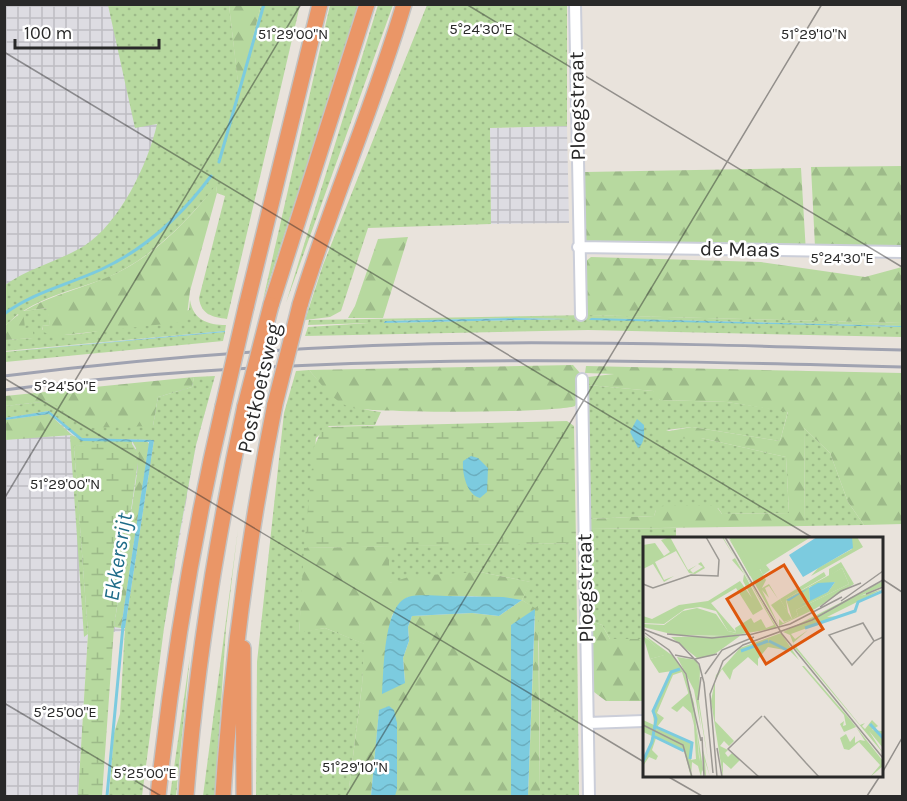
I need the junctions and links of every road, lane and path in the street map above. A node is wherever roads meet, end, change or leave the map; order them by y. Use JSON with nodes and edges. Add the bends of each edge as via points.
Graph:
{"nodes":[{"id":1,"x":320,"y":4,"type":"edge"},
{"id":2,"x":367,"y":4,"type":"edge"},
{"id":3,"x":404,"y":4,"type":"edge"},
{"id":4,"x":414,"y":4,"type":"edge"},
{"id":5,"x":575,"y":4,"type":"edge"},
{"id":6,"x":388,"y":58,"type":"junction"},
{"id":7,"x":578,"y":247,"type":"junction"},
{"id":8,"x":903,"y":252,"type":"edge"},
{"id":9,"x":581,"y":315,"type":"dead end"},
{"id":10,"x":582,"y":379,"type":"dead end"},
{"id":11,"x":570,"y":411,"type":"dead end"},
{"id":12,"x":582,"y":411,"type":"junction"},
{"id":13,"x":243,"y":609,"type":"junction"},
{"id":14,"x":643,"y":722,"type":"edge"},
{"id":15,"x":588,"y":723,"type":"junction"},
{"id":16,"x":158,"y":796,"type":"edge"},
{"id":17,"x":186,"y":796,"type":"edge"},
{"id":18,"x":223,"y":796,"type":"edge"},
{"id":19,"x":244,"y":796,"type":"edge"},
{"id":20,"x":589,"y":796,"type":"edge"}],
"edges":[{"from":1,"to":16,"type":"highway","name":"Postkoetsweg","bridge":true,"via":[[203,494],[176,653]]},
{"from":2,"to":17,"type":"highway","name":"Postkoetsweg","bridge":true,"via":[[271,305],[245,406],[199,656]]},
{"from":3,"to":6,"type":"highway","name":"Postkoetsweg"},
{"from":4,"to":6,"type":"highway"},
{"from":5,"to":7,"type":"street","name":"Ploegstraat"},
{"from":6,"to":13,"type":"highway","name":"Postkoetsweg","bridge":true,"via":[[323,231],[300,305],[256,496]]},
{"from":7,"to":8,"type":"street","name":"de Maas"},
{"from":7,"to":9,"type":"street","name":"Ploegstraat"},
{"from":10,"to":12,"type":"street","name":"Ploegstraat"},
{"from":11,"to":12,"type":"street"},
{"from":12,"to":15,"type":"street","name":"Ploegstraat"},
{"from":13,"to":18,"type":"highway","name":"Postkoetsweg","via":[[231,673]]},
{"from":13,"to":19,"type":"highway"},
{"from":14,"to":15,"type":"street"},
{"from":15,"to":20,"type":"street","name":"Ploegstraat"}]}
